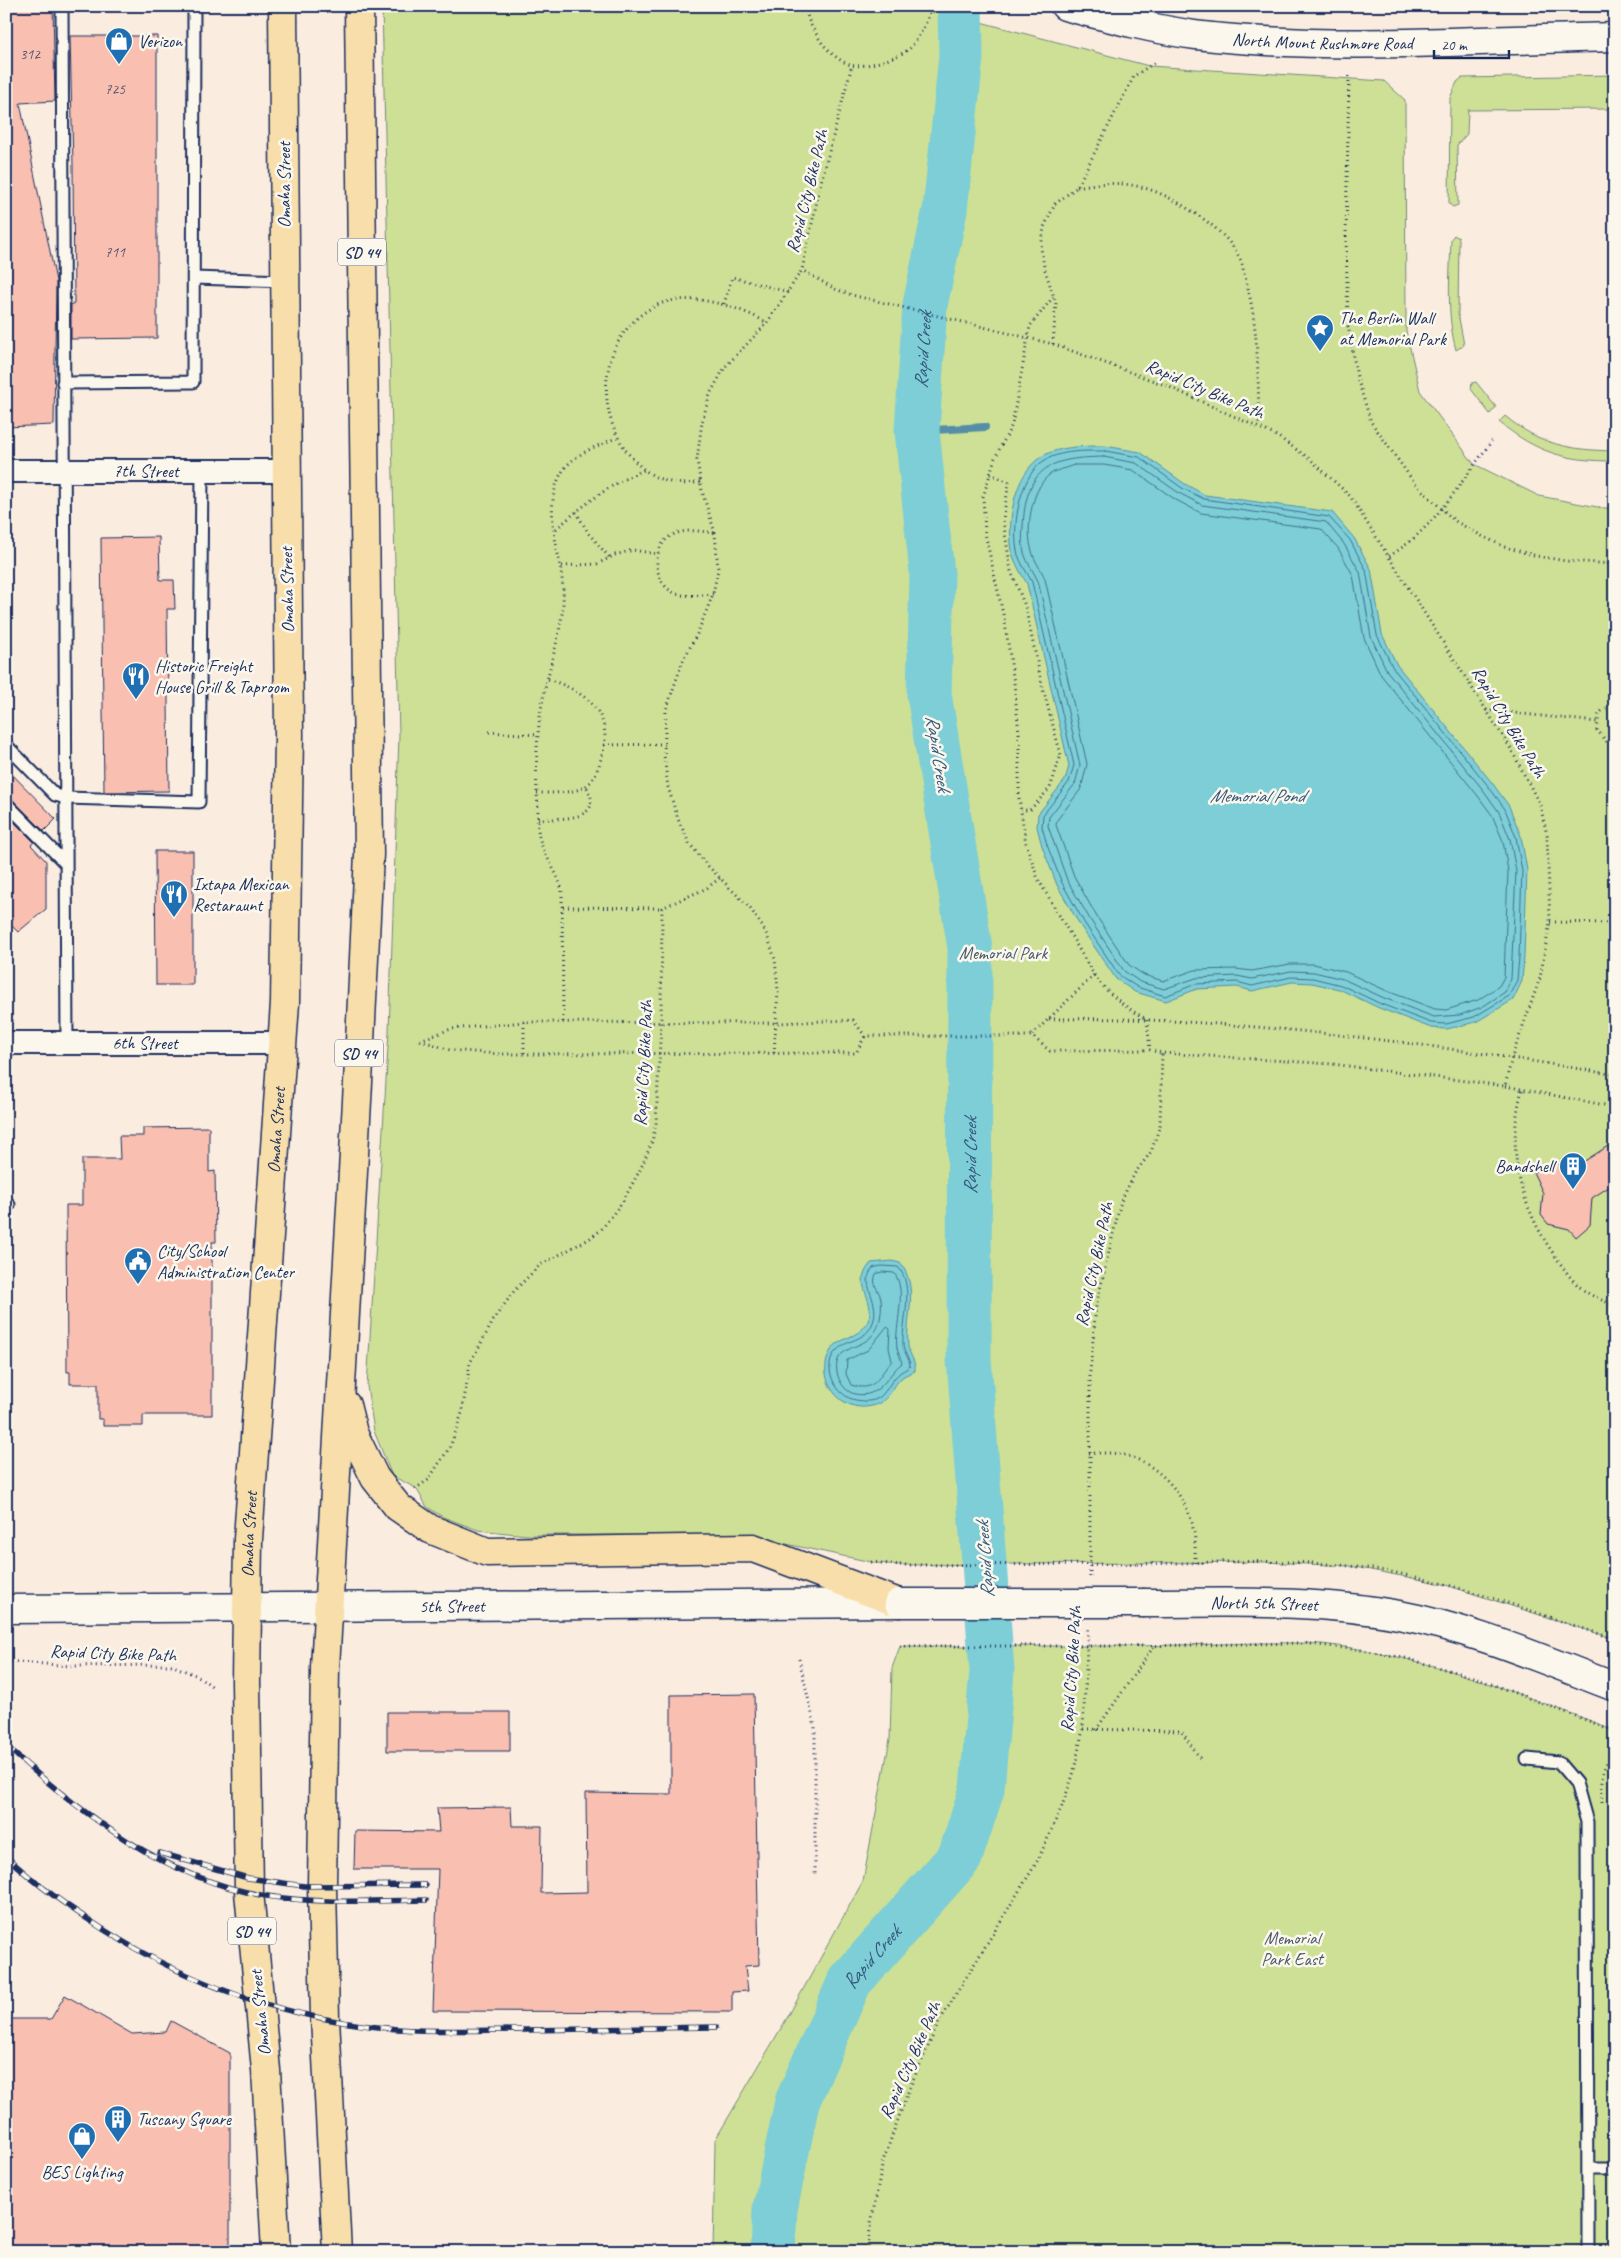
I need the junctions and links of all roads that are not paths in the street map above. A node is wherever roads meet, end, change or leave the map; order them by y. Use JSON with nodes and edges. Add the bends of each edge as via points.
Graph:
{"nodes":[{"id":1,"x":62,"y":6,"type":"edge"},
{"id":2,"x":194,"y":6,"type":"edge"},
{"id":3,"x":283,"y":6,"type":"edge"},
{"id":4,"x":359,"y":6,"type":"edge"},
{"id":5,"x":1065,"y":6,"type":"edge"},
{"id":6,"x":1615,"y":37,"type":"edge"},
{"id":7,"x":194,"y":278,"type":"junction"},
{"id":8,"x":285,"y":281,"type":"junction"},
{"id":9,"x":63,"y":383,"type":"junction"},
{"id":10,"x":285,"y":470,"type":"junction"},
{"id":11,"x":6,"y":471,"type":"edge"},
{"id":12,"x":64,"y":471,"type":"junction"},
{"id":13,"x":202,"y":472,"type":"junction"},
{"id":14,"x":6,"y":745,"type":"edge"},
{"id":15,"x":66,"y":798,"type":"junction"},
{"id":16,"x":6,"y":803,"type":"edge"},
{"id":17,"x":66,"y":864,"type":"junction"},
{"id":18,"x":6,"y":1042,"type":"edge"},
{"id":19,"x":67,"y":1043,"type":"junction"},
{"id":20,"x":283,"y":1043,"type":"junction"},
{"id":21,"x":340,"y":1380,"type":"junction"},
{"id":22,"x":900,"y":1603,"type":"junction"},
{"id":23,"x":328,"y":1607,"type":"junction"},
{"id":24,"x":6,"y":1609,"type":"edge"},
{"id":25,"x":246,"y":1609,"type":"junction"},
{"id":26,"x":1615,"y":1686,"type":"edge"},
{"id":27,"x":1527,"y":1759,"type":"dead end"},
{"id":28,"x":1588,"y":2169,"type":"junction"},
{"id":29,"x":1615,"y":2169,"type":"edge"},
{"id":30,"x":276,"y":2252,"type":"edge"},
{"id":31,"x":337,"y":2252,"type":"edge"},
{"id":32,"x":1588,"y":2252,"type":"edge"}],
"edges":[{"from":1,"to":9,"type":"lane"},
{"from":2,"to":7,"type":"lane"},
{"from":3,"to":8,"type":"main road","name":"Omaha Street","number":"SD 44"},
{"from":4,"to":21,"type":"main road","number":"SD 44","via":[[369,854]]},
{"from":5,"to":6,"type":"main road","name":"North Mount Rushmore Road","via":[[1149,26],[1233,39],[1335,42]]},
{"from":7,"to":8,"type":"lane"},
{"from":7,"to":9,"type":"lane","via":[[194,382]]},
{"from":8,"to":10,"type":"main road","name":"Omaha Street","number":"SD 44"},
{"from":9,"to":12,"type":"lane"},
{"from":10,"to":13,"type":"street","name":"7th Street"},
{"from":10,"to":20,"type":"main road","name":"Omaha Street","number":"SD 44","via":[[289,736]]},
{"from":11,"to":12,"type":"street","name":"7th Street"},
{"from":12,"to":13,"type":"street","name":"7th Street"},
{"from":12,"to":15,"type":"lane"},
{"from":13,"to":15,"type":"lane","via":[[198,802]]},
{"from":14,"to":15,"type":"lane","via":[[56,795]]},
{"from":15,"to":17,"type":"lane"},
{"from":16,"to":17,"type":"lane"},
{"from":17,"to":19,"type":"lane"},
{"from":18,"to":19,"type":"street","name":"6th Street"},
{"from":19,"to":20,"type":"street","name":"6th Street"},
{"from":20,"to":25,"type":"main road","name":"Omaha Street","number":"SD 44","via":[[248,1539]]},
{"from":21,"to":22,"type":"main road","via":[[353,1433],[375,1478],[398,1507],[430,1529],[487,1552],[754,1548]]},
{"from":21,"to":23,"type":"main road","number":"SD 44"},
{"from":22,"to":23,"type":"main road","name":"5th Street"},
{"from":22,"to":26,"type":"main road","name":"North 5th Street","bridge":true,"via":[[1318,1605],[1399,1615],[1482,1637]]},
{"from":23,"to":25,"type":"main road","name":"5th Street"},
{"from":23,"to":31,"type":"main road","number":"SD 44","via":[[322,1887]]},
{"from":24,"to":25,"type":"main road","name":"5th Street"},
{"from":25,"to":30,"type":"main road","name":"Omaha Street","number":"SD 44","via":[[249,1892],[266,2070]]},
{"from":27,"to":28,"type":"lane","via":[[1558,1762],[1576,1783],[1587,1822]]},
{"from":28,"to":29,"type":"lane"},
{"from":28,"to":32,"type":"lane"}]}
